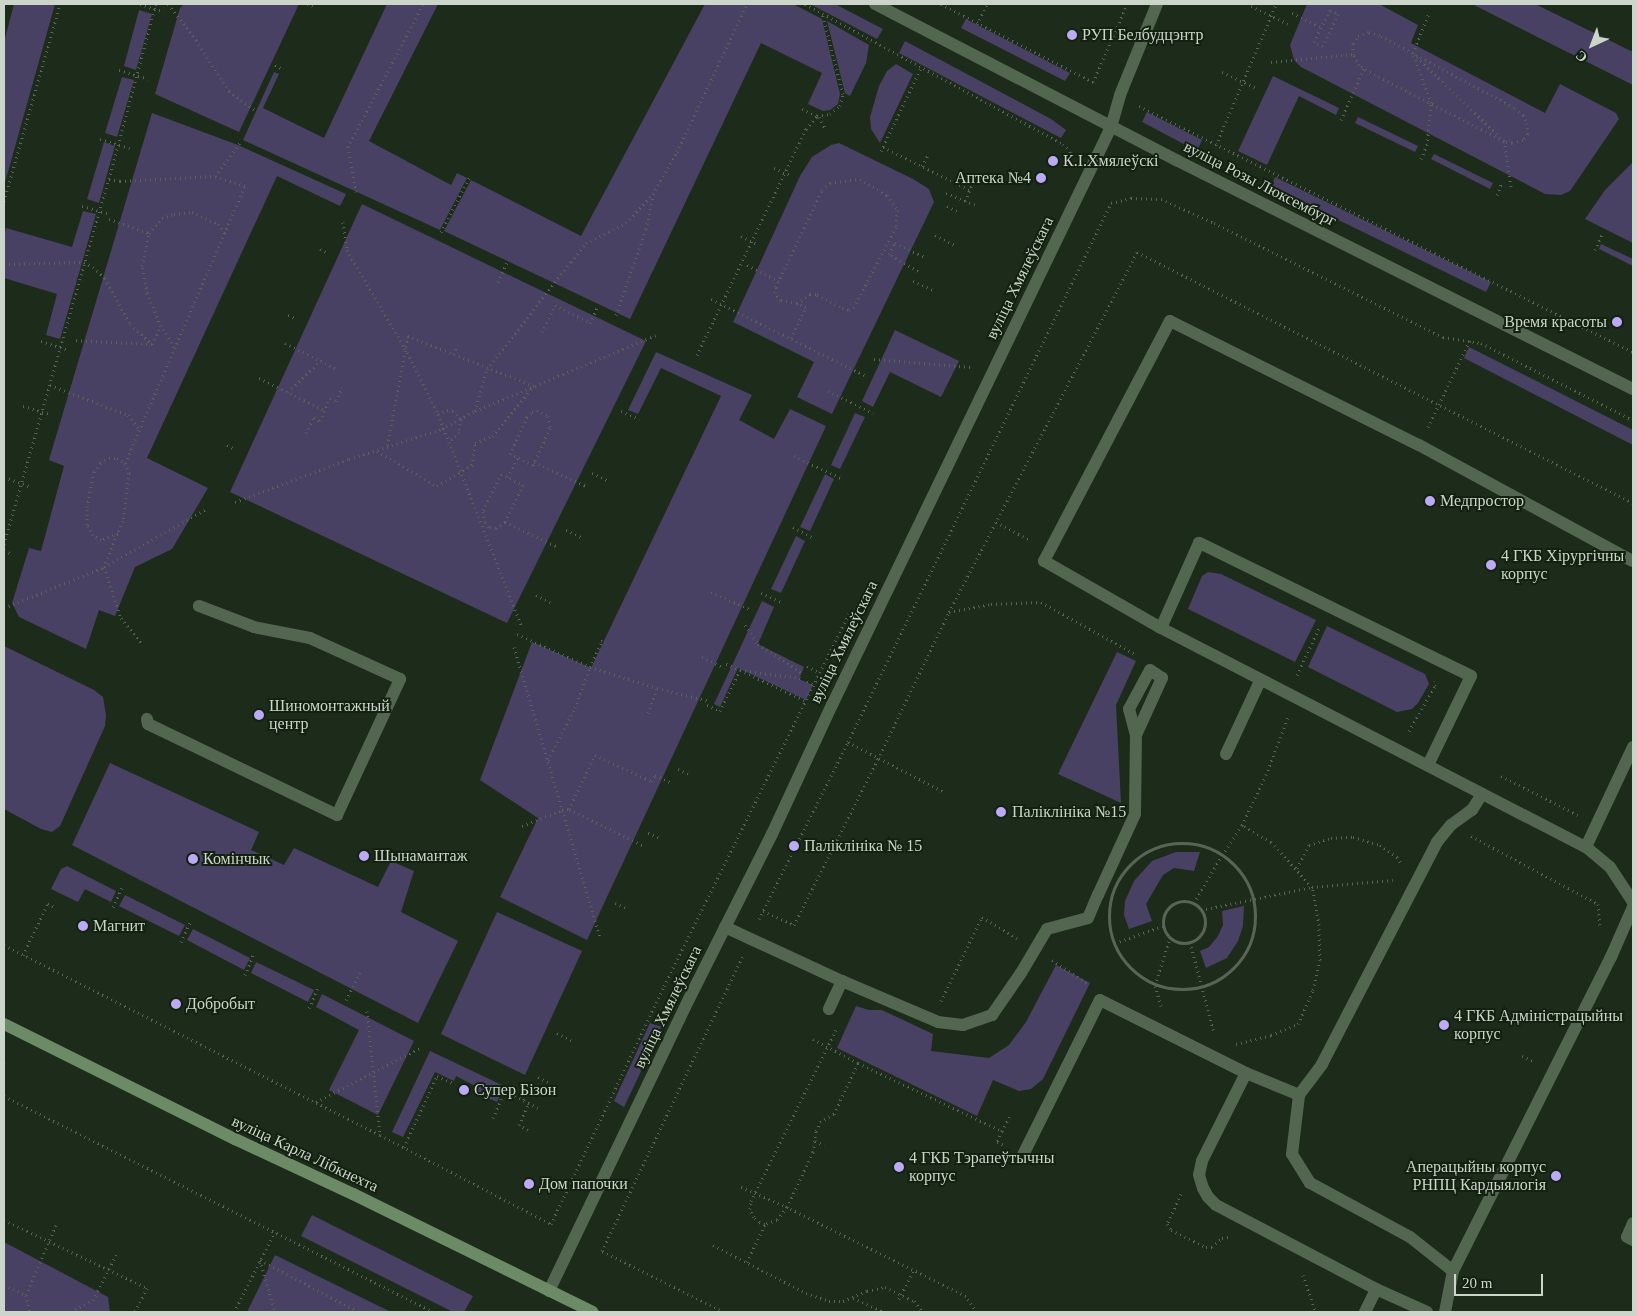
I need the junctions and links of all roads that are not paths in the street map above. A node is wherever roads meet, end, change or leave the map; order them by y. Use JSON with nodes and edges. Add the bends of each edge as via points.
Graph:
{"nodes":[{"id":1,"x":876,"y":4,"type":"edge"},
{"id":2,"x":1157,"y":4,"type":"edge"},
{"id":3,"x":1111,"y":127,"type":"junction"},
{"id":4,"x":1633,"y":390,"type":"edge"},
{"id":5,"x":1633,"y":561,"type":"edge"},
{"id":6,"x":199,"y":606,"type":"dead end"},
{"id":7,"x":1160,"y":628,"type":"junction"},
{"id":8,"x":1260,"y":681,"type":"junction"},
{"id":9,"x":147,"y":720,"type":"dead end"},
{"id":10,"x":1136,"y":735,"type":"dead end"},
{"id":11,"x":1633,"y":747,"type":"edge"},
{"id":12,"x":1226,"y":754,"type":"dead end"},
{"id":13,"x":1428,"y":765,"type":"junction"},
{"id":14,"x":1482,"y":794,"type":"junction"},
{"id":15,"x":1586,"y":847,"type":"junction"},
{"id":16,"x":1633,"y":902,"type":"edge"},
{"id":17,"x":1633,"y":907,"type":"edge"},
{"id":18,"x":725,"y":927,"type":"junction"},
{"id":19,"x":842,"y":982,"type":"junction"},
{"id":20,"x":830,"y":1009,"type":"dead end"},
{"id":21,"x":4,"y":1024,"type":"edge"},
{"id":22,"x":1246,"y":1073,"type":"junction"},
{"id":23,"x":1299,"y":1095,"type":"junction"},
{"id":24,"x":1023,"y":1155,"type":"road end"},
{"id":25,"x":1633,"y":1223,"type":"edge"},
{"id":26,"x":1633,"y":1240,"type":"edge"},
{"id":27,"x":1453,"y":1271,"type":"junction"},
{"id":28,"x":1376,"y":1289,"type":"junction"},
{"id":29,"x":549,"y":1291,"type":"junction"},
{"id":30,"x":592,"y":1312,"type":"edge"},
{"id":31,"x":1365,"y":1312,"type":"edge"},
{"id":32,"x":1427,"y":1312,"type":"edge"},
{"id":33,"x":1445,"y":1312,"type":"edge"}],
"edges":[{"from":1,"to":3,"type":"street","name":"вуліца Розы Люксембург"},
{"from":2,"to":3,"type":"street","name":"вуліца Хмялеўскага","via":[[1120,95]]},
{"from":3,"to":4,"type":"street","name":"вуліца Розы Люксембург"},
{"from":3,"to":18,"type":"street","name":"вуліца Хмялеўскага"},
{"from":5,"to":7,"type":"street","via":[[1419,445],[1170,321],[1044,562]]},
{"from":6,"to":9,"type":"street","via":[[254,628],[310,638],[400,679],[337,815],[148,724]]},
{"from":7,"to":8,"type":"street"},
{"from":7,"to":13,"type":"street","via":[[1199,543],[1471,676]]},
{"from":8,"to":12,"type":"street"},
{"from":8,"to":13,"type":"street"},
{"from":10,"to":19,"type":"street","via":[[1135,814],[1088,918],[1047,930],[992,1015],[963,1025],[938,1022]]},
{"from":11,"to":15,"type":"street"},
{"from":13,"to":14,"type":"street"},
{"from":14,"to":15,"type":"street"},
{"from":14,"to":23,"type":"street","via":[[1472,810],[1437,842],[1322,1064]]},
{"from":15,"to":16,"type":"street","via":[[1610,867]]},
{"from":17,"to":27,"type":"street"},
{"from":18,"to":19,"type":"street"},
{"from":18,"to":29,"type":"street","name":"вуліца Хмялеўскага"},
{"from":19,"to":20,"type":"street"},
{"from":21,"to":29,"type":"main road","name":"вуліца Карла Лібкнехта","via":[[235,1140]]},
{"from":22,"to":23,"type":"street"},
{"from":22,"to":24,"type":"street","via":[[1100,1000]]},
{"from":22,"to":28,"type":"street","via":[[1202,1161],[1199,1175],[1202,1188],[1216,1205]]},
{"from":23,"to":27,"type":"street","via":[[1292,1154],[1310,1183],[1410,1237]]},
{"from":25,"to":26,"type":"street","via":[[1627,1237]]},
{"from":27,"to":33,"type":"street"},
{"from":28,"to":31,"type":"street"},
{"from":28,"to":32,"type":"street"},
{"from":29,"to":30,"type":"main road","name":"вуліца Карла Лібкнехта"}]}
